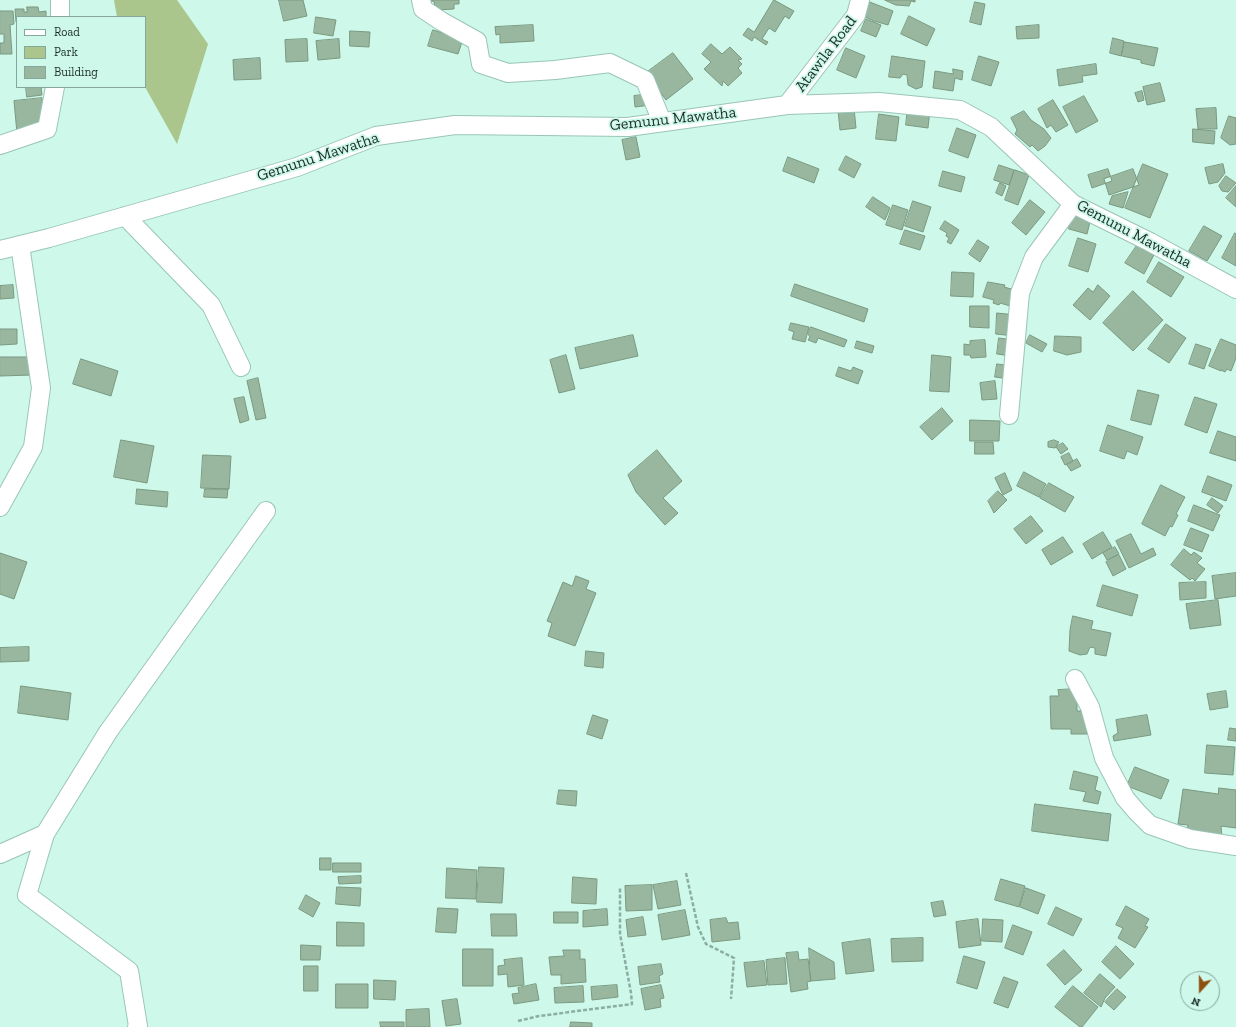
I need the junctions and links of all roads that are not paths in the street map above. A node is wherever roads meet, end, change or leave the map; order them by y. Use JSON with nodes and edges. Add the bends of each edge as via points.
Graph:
{"nodes":[{"id":1,"x":60,"y":0,"type":"edge"},
{"id":2,"x":421,"y":0,"type":"edge"},
{"id":3,"x":860,"y":0,"type":"edge"},
{"id":4,"x":60,"y":16,"type":"edge"},
{"id":5,"x":55,"y":88,"type":"edge"},
{"id":6,"x":787,"y":105,"type":"junction"},
{"id":7,"x":662,"y":122,"type":"junction"},
{"id":8,"x":0,"y":145,"type":"edge"},
{"id":9,"x":1073,"y":204,"type":"junction"},
{"id":10,"x":125,"y":216,"type":"junction"},
{"id":11,"x":20,"y":245,"type":"junction"},
{"id":12,"x":0,"y":250,"type":"edge"},
{"id":13,"x":1236,"y":288,"type":"edge"},
{"id":14,"x":241,"y":367,"type":"dead end"},
{"id":15,"x":1008,"y":415,"type":"dead end"},
{"id":16,"x":0,"y":507,"type":"edge"},
{"id":17,"x":266,"y":511,"type":"dead end"},
{"id":18,"x":1075,"y":679,"type":"dead end"},
{"id":19,"x":45,"y":834,"type":"junction"},
{"id":20,"x":1236,"y":846,"type":"edge"},
{"id":21,"x":0,"y":854,"type":"edge"},
{"id":22,"x":137,"y":1027,"type":"edge"}],
"edges":[{"from":1,"to":4,"type":"street"},
{"from":2,"to":7,"type":"street","via":[[423,9],[441,22],[477,41],[481,64],[508,73],[610,63],[645,80]]},
{"from":3,"to":6,"type":"street","name":"Atawila Road","via":[[856,15]]},
{"from":5,"to":8,"type":"street","via":[[47,129]]},
{"from":6,"to":7,"type":"street","name":"Gemunu Mawatha"},
{"from":6,"to":9,"type":"street","name":"Gemunu Mawatha","via":[[879,102],[960,110],[992,127]]},
{"from":7,"to":10,"type":"street","name":"Gemunu Mawatha","via":[[628,127],[455,125],[376,136],[297,167]]},
{"from":9,"to":13,"type":"street","name":"Gemunu Mawatha"},
{"from":9,"to":15,"type":"street","via":[[1034,257],[1020,293]]},
{"from":10,"to":11,"type":"street","name":"Gemunu Mawatha"},
{"from":10,"to":14,"type":"street","via":[[211,305]]},
{"from":11,"to":12,"type":"street","name":"Gemunu Mawatha"},
{"from":11,"to":16,"type":"street","via":[[40,388],[33,447]]},
{"from":17,"to":19,"type":"street","via":[[108,732]]},
{"from":18,"to":20,"type":"street","via":[[1090,707],[1104,758],[1125,798],[1137,812],[1150,825],[1190,839]]},
{"from":19,"to":21,"type":"street"},
{"from":19,"to":22,"type":"street","via":[[27,895],[129,971]]}]}
